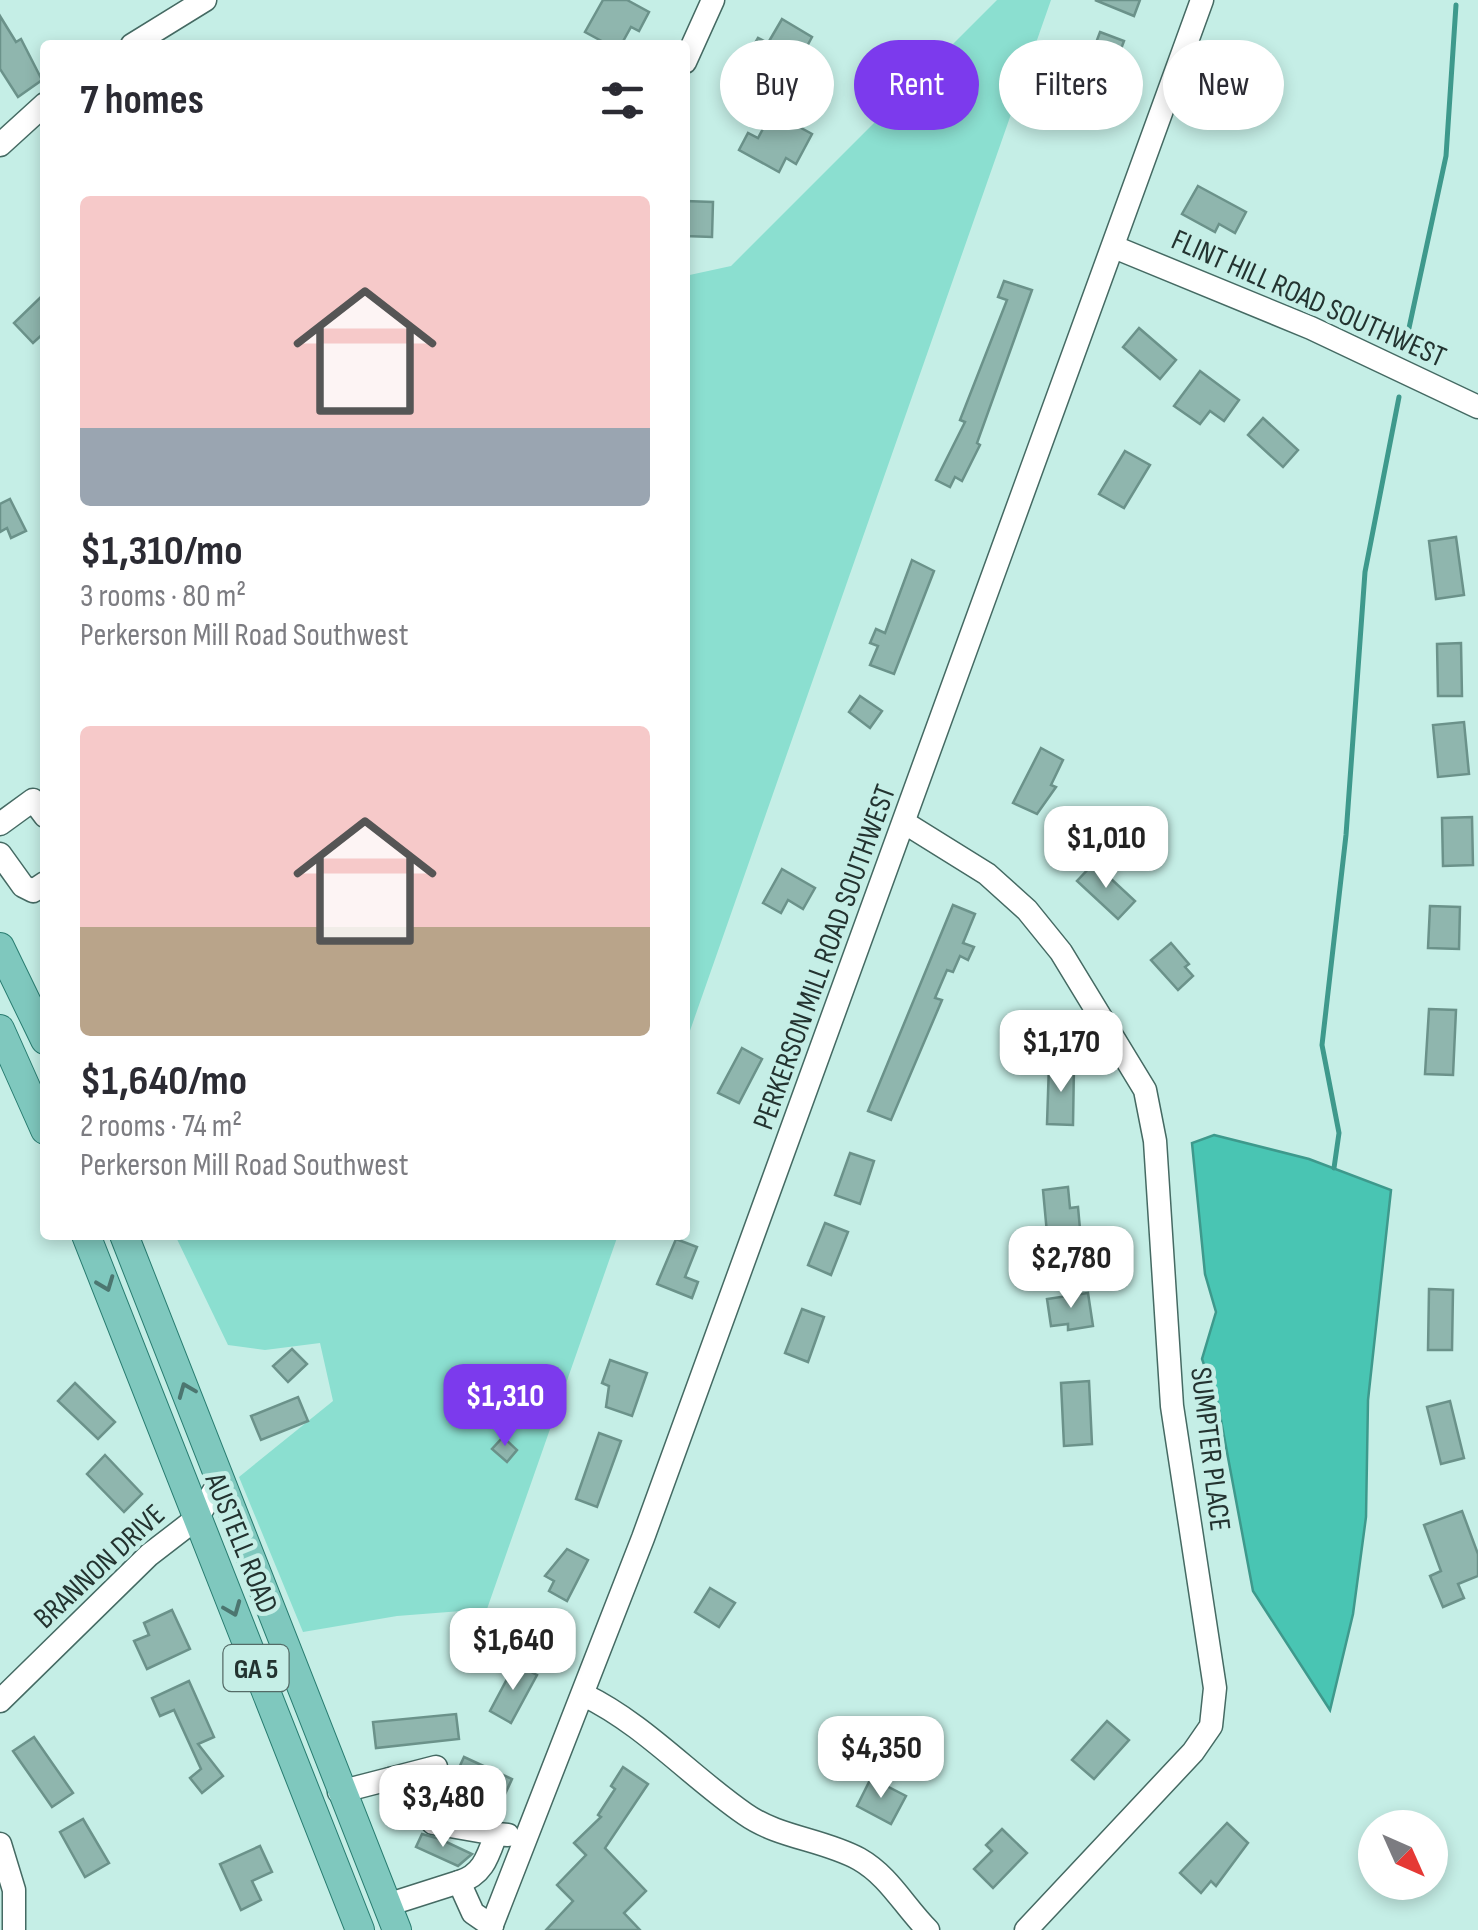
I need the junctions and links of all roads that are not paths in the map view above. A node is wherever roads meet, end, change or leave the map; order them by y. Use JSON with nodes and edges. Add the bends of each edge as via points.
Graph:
{"nodes":[{"id":1,"x":205,"y":0,"type":"edge"},
{"id":2,"x":713,"y":0,"type":"edge"},
{"id":3,"x":1202,"y":0,"type":"edge"},
{"id":4,"x":140,"y":40,"type":"edge"},
{"id":5,"x":690,"y":51,"type":"edge"},
{"id":6,"x":40,"y":109,"type":"edge"},
{"id":7,"x":0,"y":145,"type":"edge"},
{"id":8,"x":1114,"y":247,"type":"junction"},
{"id":9,"x":1478,"y":407,"type":"edge"},
{"id":10,"x":40,"y":810,"type":"edge"},
{"id":11,"x":905,"y":823,"type":"junction"},
{"id":12,"x":0,"y":824,"type":"edge"},
{"id":13,"x":0,"y":854,"type":"edge"},
{"id":14,"x":40,"y":887,"type":"edge"},
{"id":15,"x":0,"y":947,"type":"edge"},
{"id":16,"x":0,"y":1028,"type":"edge"},
{"id":17,"x":40,"y":1030,"type":"edge"},
{"id":18,"x":40,"y":1119,"type":"edge"},
{"id":19,"x":88,"y":1240,"type":"edge"},
{"id":20,"x":126,"y":1240,"type":"edge"},
{"id":21,"x":220,"y":1481,"type":"junction"},
{"id":22,"x":197,"y":1518,"type":"junction"},
{"id":23,"x":584,"y":1696,"type":"junction"},
{"id":24,"x":0,"y":1701,"type":"edge"},
{"id":25,"x":436,"y":1767,"type":"dead end"},
{"id":26,"x":390,"y":1779,"type":"junction"},
{"id":27,"x":340,"y":1792,"type":"junction"},
{"id":28,"x":496,"y":1834,"type":"junction"},
{"id":29,"x":528,"y":1838,"type":"junction"},
{"id":30,"x":0,"y":1844,"type":"edge"},
{"id":31,"x":459,"y":1882,"type":"junction"},
{"id":32,"x":392,"y":1917,"type":"edge"},
{"id":33,"x":491,"y":1928,"type":"edge"},
{"id":34,"x":14,"y":1930,"type":"edge"},
{"id":35,"x":360,"y":1930,"type":"edge"},
{"id":36,"x":928,"y":1930,"type":"edge"},
{"id":37,"x":1026,"y":1930,"type":"edge"}],
"edges":[{"from":1,"to":4,"type":"street"},
{"from":2,"to":5,"type":"street"},
{"from":3,"to":8,"type":"street","name":"PERKERSON MILL ROAD SOUTHWEST"},
{"from":6,"to":7,"type":"street"},
{"from":8,"to":9,"type":"street","name":"FLINT HILL ROAD SOUTHWEST","via":[[1311,328]]},
{"from":8,"to":11,"type":"street","name":"PERKERSON MILL ROAD SOUTHWEST"},
{"from":10,"to":12,"type":"street","via":[[32,800]]},
{"from":11,"to":23,"type":"street","name":"PERKERSON MILL ROAD SOUTHWEST"},
{"from":11,"to":37,"type":"street","name":"SUMPTER PLACE","via":[[987,874],[1027,910],[1061,952],[1145,1090],[1155,1142],[1172,1406],[1215,1688],[1211,1726],[1193,1752]]},
{"from":13,"to":14,"type":"street","via":[[23,886],[33,892]]},
{"from":15,"to":17,"type":"main road"},
{"from":16,"to":18,"type":"main road"},
{"from":19,"to":22,"type":"main road","name":"AUSTELL ROAD","number":"GA 5","one_way":true},
{"from":21,"to":20,"type":"main road","name":"AUSTELL ROAD","number":"GA 5","one_way":true},
{"from":21,"to":22,"type":"street"},
{"from":21,"to":27,"type":"main road","name":"AUSTELL ROAD","number":"GA 5"},
{"from":22,"to":24,"type":"street","name":"BRANNON DRIVE","via":[[149,1555]]},
{"from":22,"to":35,"type":"main road","name":"AUSTELL ROAD","number":"GA 5","one_way":true},
{"from":23,"to":29,"type":"street","name":"PERKERSON MILL ROAD SOUTHWEST"},
{"from":23,"to":36,"type":"street","via":[[640,1731],[748,1817],[862,1861],[901,1894]]},
{"from":25,"to":26,"type":"street"},
{"from":26,"to":27,"type":"street"},
{"from":26,"to":28,"type":"street","via":[[433,1822]]},
{"from":27,"to":32,"type":"main road","name":"AUSTELL ROAD","number":"GA 5"},
{"from":28,"to":29,"type":"street"},
{"from":28,"to":31,"type":"street","via":[[485,1863],[473,1878]]},
{"from":29,"to":33,"type":"street","name":"PERKERSON MILL ROAD SOUTHWEST"},
{"from":30,"to":34,"type":"street","via":[[14,1890]]},
{"from":31,"to":32,"type":"street"},
{"from":31,"to":33,"type":"street","via":[[473,1914]]}]}
